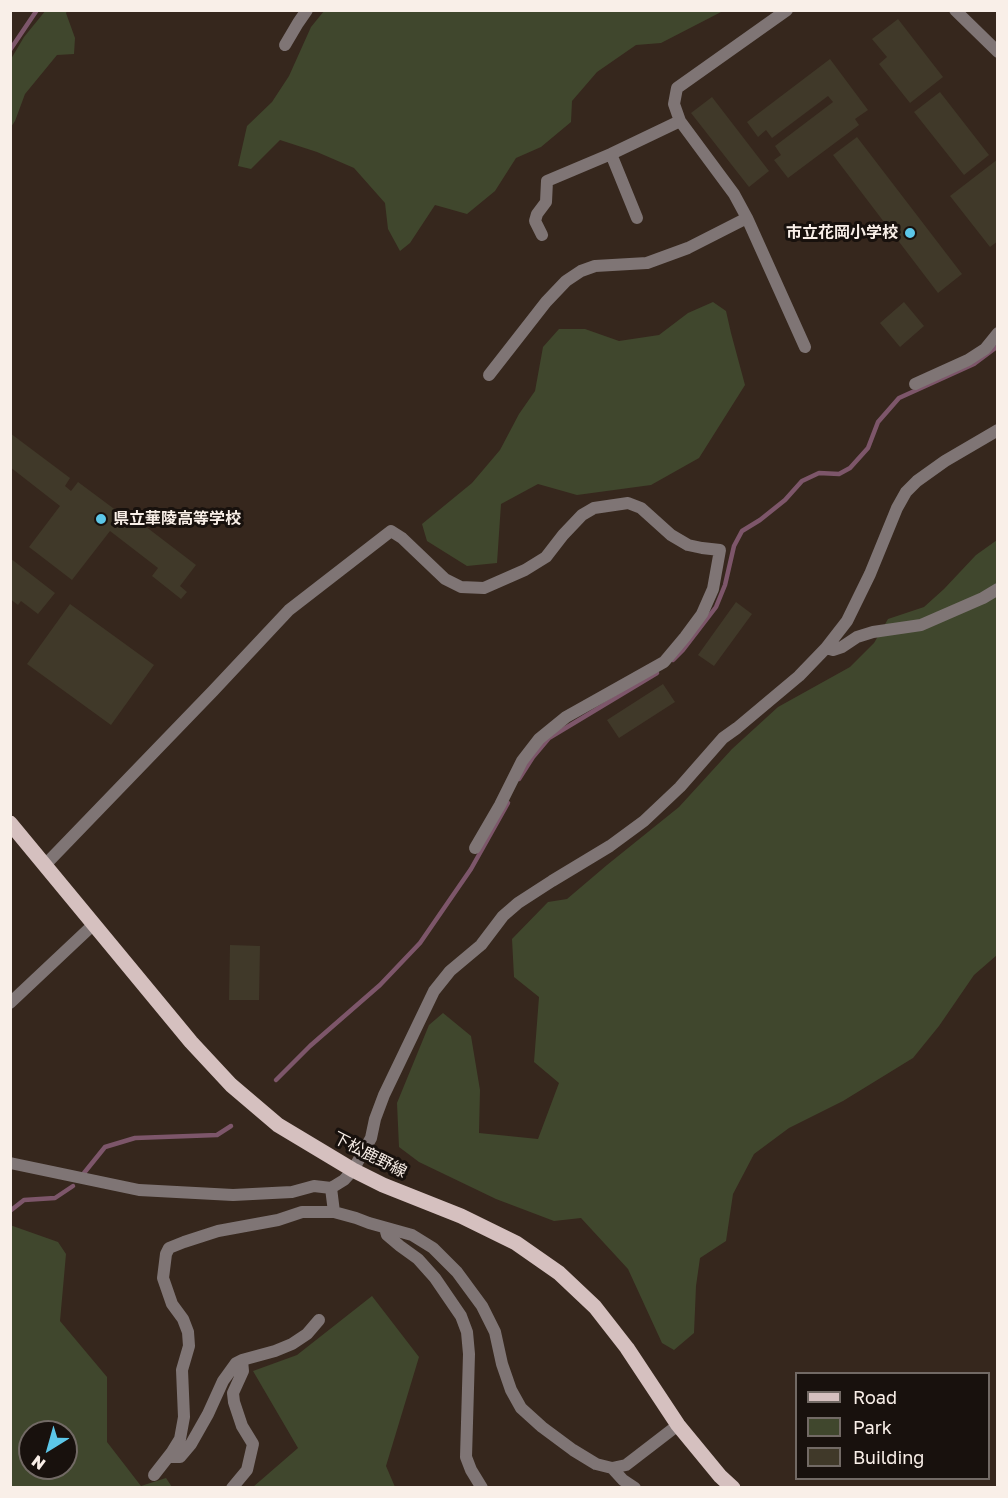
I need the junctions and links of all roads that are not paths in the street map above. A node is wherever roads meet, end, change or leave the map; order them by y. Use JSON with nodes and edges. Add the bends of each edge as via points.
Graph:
{"nodes":[{"id":1,"x":307,"y":10,"type":"edge"},
{"id":2,"x":787,"y":10,"type":"edge"},
{"id":3,"x":955,"y":10,"type":"edge"},
{"id":4,"x":285,"y":45,"type":"dead end"},
{"id":5,"x":998,"y":51,"type":"edge"},
{"id":6,"x":680,"y":122,"type":"junction"},
{"id":7,"x":611,"y":154,"type":"junction"},
{"id":8,"x":637,"y":218,"type":"dead end"},
{"id":9,"x":747,"y":218,"type":"junction"},
{"id":10,"x":543,"y":235,"type":"dead end"},
{"id":11,"x":998,"y":333,"type":"edge"},
{"id":12,"x":805,"y":347,"type":"dead end"},
{"id":13,"x":489,"y":375,"type":"dead end"},
{"id":14,"x":915,"y":384,"type":"dead end"},
{"id":15,"x":998,"y":430,"type":"edge"},
{"id":16,"x":998,"y":589,"type":"edge"},
{"id":17,"x":826,"y":648,"type":"junction"},
{"id":18,"x":10,"y":823,"type":"edge"},
{"id":19,"x":475,"y":848,"type":"dead end"},
{"id":20,"x":45,"y":865,"type":"junction"},
{"id":21,"x":94,"y":924,"type":"junction"},
{"id":22,"x":10,"y":1003,"type":"edge"},
{"id":23,"x":10,"y":1163,"type":"edge"},
{"id":24,"x":353,"y":1170,"type":"junction"},
{"id":25,"x":331,"y":1188,"type":"junction"},
{"id":26,"x":334,"y":1212,"type":"junction"},
{"id":27,"x":385,"y":1228,"type":"junction"},
{"id":28,"x":320,"y":1320,"type":"dead end"},
{"id":29,"x":242,"y":1360,"type":"junction"},
{"id":30,"x":678,"y":1425,"type":"junction"},
{"id":31,"x":168,"y":1457,"type":"junction"},
{"id":32,"x":612,"y":1468,"type":"junction"},
{"id":33,"x":154,"y":1475,"type":"dead end"},
{"id":34,"x":232,"y":1488,"type":"edge"},
{"id":35,"x":482,"y":1488,"type":"edge"},
{"id":36,"x":635,"y":1488,"type":"edge"},
{"id":37,"x":733,"y":1488,"type":"edge"}],
"edges":[{"from":1,"to":4,"type":"street"},
{"from":2,"to":6,"type":"street","via":[[677,88],[674,104]]},
{"from":3,"to":5,"type":"street"},
{"from":6,"to":7,"type":"street"},
{"from":6,"to":9,"type":"street","via":[[734,194]]},
{"from":7,"to":8,"type":"street"},
{"from":7,"to":10,"type":"street","via":[[547,181],[546,202],[535,221]]},
{"from":9,"to":12,"type":"street"},
{"from":9,"to":13,"type":"street","via":[[688,248],[647,263],[595,266],[581,271],[546,302]]},
{"from":11,"to":14,"type":"street","via":[[985,349],[968,360]]},
{"from":15,"to":17,"type":"street","via":[[945,461],[906,492],[847,621]]},
{"from":16,"to":17,"type":"street","via":[[921,625],[873,632],[857,636],[842,647]]},
{"from":17,"to":24,"type":"street","via":[[799,676],[723,738],[681,787],[644,821],[518,903],[481,945],[450,971],[429,1001],[384,1095],[371,1138]]},
{"from":18,"to":20,"type":"main road","name":"下松鹿野線"},
{"from":19,"to":20,"type":"street","via":[[522,761],[539,739],[566,717],[664,662],[685,637],[702,614],[713,589],[720,550],[688,545],[641,508],[628,503],[594,508],[582,515],[546,557],[525,570],[484,588],[461,587],[445,579],[391,531],[289,610]]},
{"from":20,"to":21,"type":"main road","name":"下松鹿野線"},
{"from":21,"to":22,"type":"street"},
{"from":21,"to":24,"type":"main road","name":"下松鹿野線","via":[[231,1085],[278,1125]]},
{"from":23,"to":25,"type":"street","via":[[139,1190],[233,1196],[292,1192],[314,1186]]},
{"from":24,"to":25,"type":"street"},
{"from":24,"to":30,"type":"main road","name":"下松鹿野線","via":[[516,1243],[559,1273],[594,1307],[627,1348]]},
{"from":25,"to":26,"type":"street"},
{"from":26,"to":27,"type":"street"},
{"from":26,"to":31,"type":"street","via":[[302,1212],[169,1248],[163,1278],[188,1332],[189,1346],[182,1370],[184,1417],[180,1439]]},
{"from":27,"to":32,"type":"street","via":[[412,1235],[433,1248],[457,1272],[495,1332],[502,1364],[521,1408],[573,1450],[596,1464]]},
{"from":27,"to":35,"type":"street","via":[[387,1235],[418,1258],[435,1278],[467,1332],[466,1457]]},
{"from":28,"to":29,"type":"street","via":[[292,1344]]},
{"from":29,"to":31,"type":"street","via":[[223,1382],[191,1444],[180,1457]]},
{"from":29,"to":34,"type":"street","via":[[243,1371],[233,1393],[234,1402],[253,1444],[247,1470]]},
{"from":30,"to":32,"type":"street","via":[[626,1465]]},
{"from":30,"to":37,"type":"main road","name":"下松鹿野線"},
{"from":31,"to":33,"type":"street"},
{"from":32,"to":36,"type":"street"}]}
